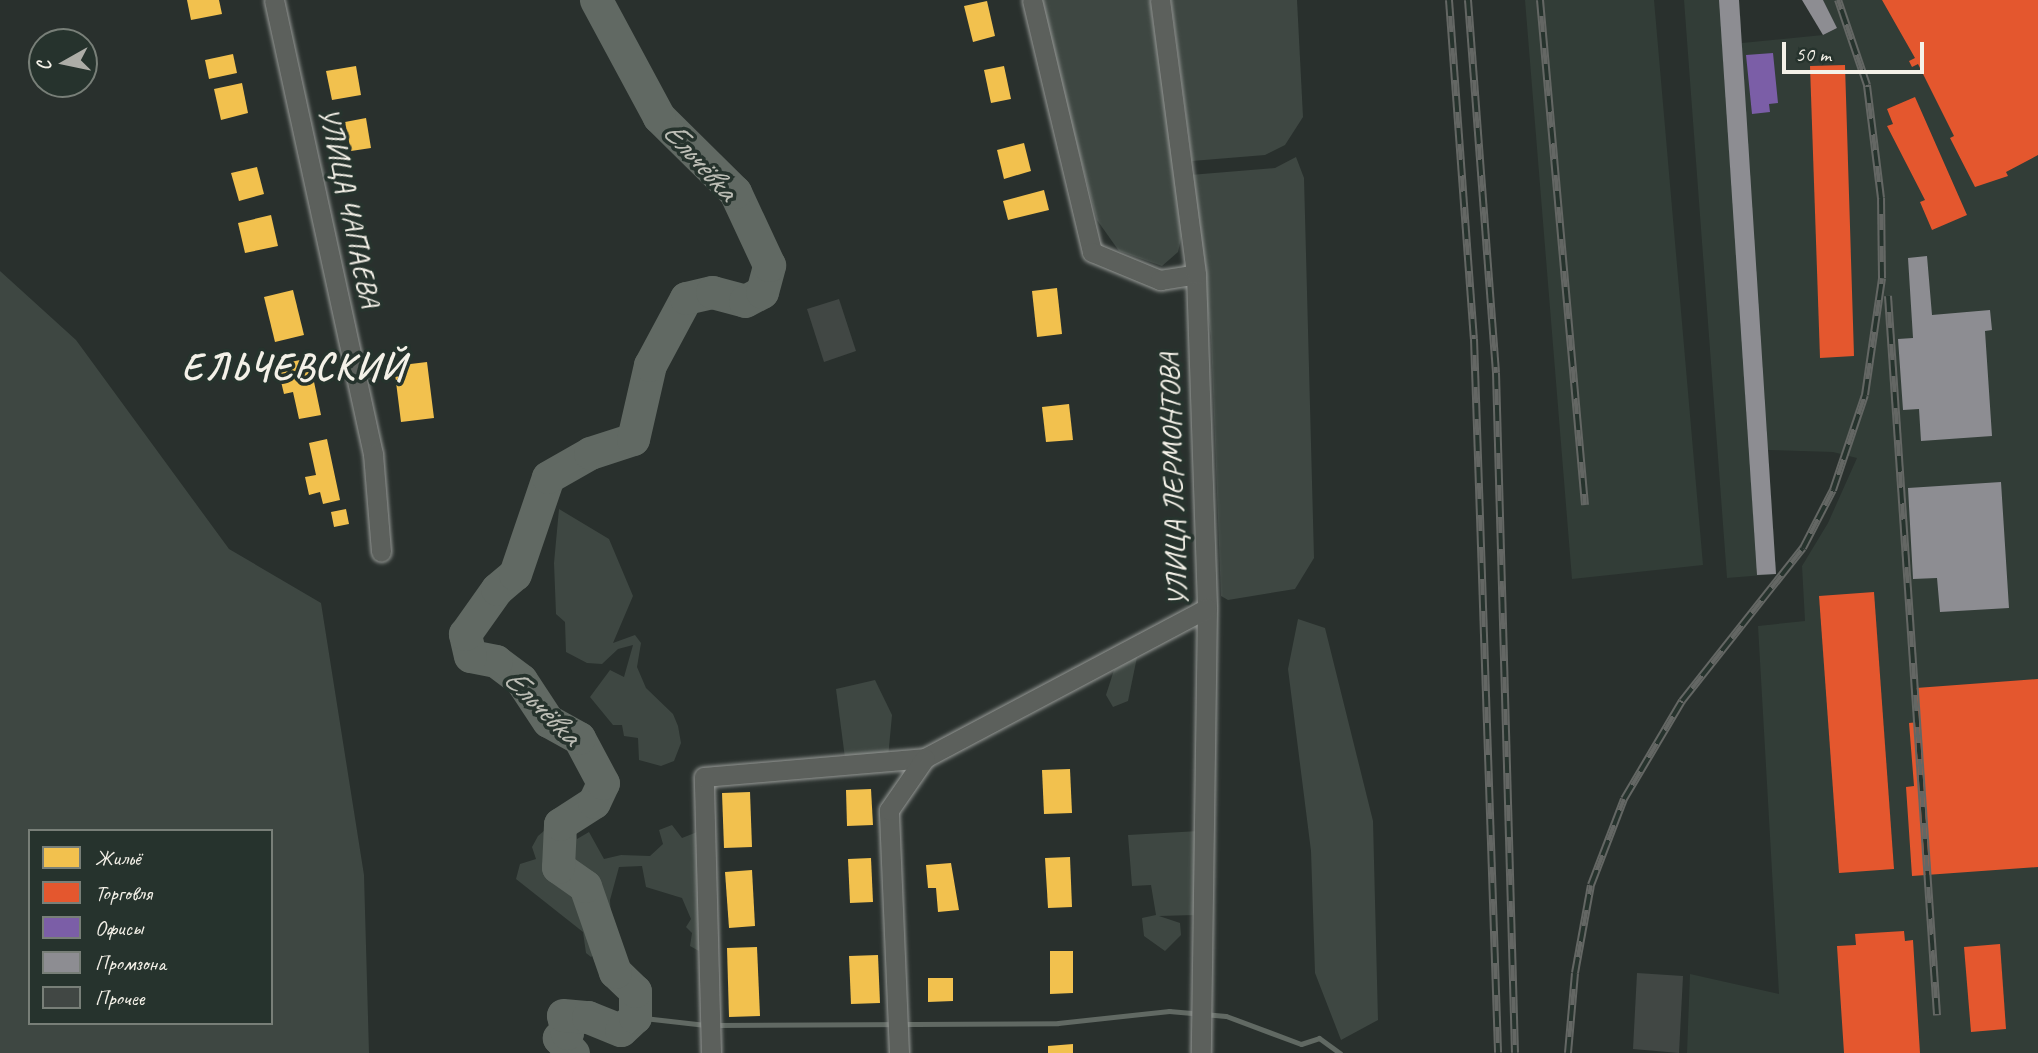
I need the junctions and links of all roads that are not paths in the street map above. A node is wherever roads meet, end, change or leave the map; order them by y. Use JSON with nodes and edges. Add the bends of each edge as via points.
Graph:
{"nodes":[{"id":1,"x":274,"y":0,"type":"edge"},
{"id":2,"x":1032,"y":0,"type":"edge"},
{"id":3,"x":1160,"y":0,"type":"edge"},
{"id":4,"x":1196,"y":274,"type":"junction"},
{"id":5,"x":381,"y":552,"type":"dead end"},
{"id":6,"x":1208,"y":608,"type":"junction"},
{"id":7,"x":925,"y":758,"type":"junction"},
{"id":8,"x":711,"y":1053,"type":"edge"},
{"id":9,"x":899,"y":1053,"type":"edge"},
{"id":10,"x":1201,"y":1053,"type":"edge"}],
"edges":[{"from":1,"to":5,"type":"street","name":"УЛИЦА ЧАПАЕВА","via":[[373,454]]},
{"from":2,"to":4,"type":"street","via":[[1092,252],[1160,280]]},
{"from":3,"to":4,"type":"street","name":"УЛИЦА ЛЕРМОНТОВА"},
{"from":4,"to":6,"type":"street","name":"УЛИЦА ЛЕРМОНТОВА"},
{"from":6,"to":7,"type":"street"},
{"from":6,"to":10,"type":"street","name":"УЛИЦА ЛЕРМОНТОВА"},
{"from":7,"to":8,"type":"street","via":[[704,777]]},
{"from":7,"to":9,"type":"street","via":[[889,810]]}]}
